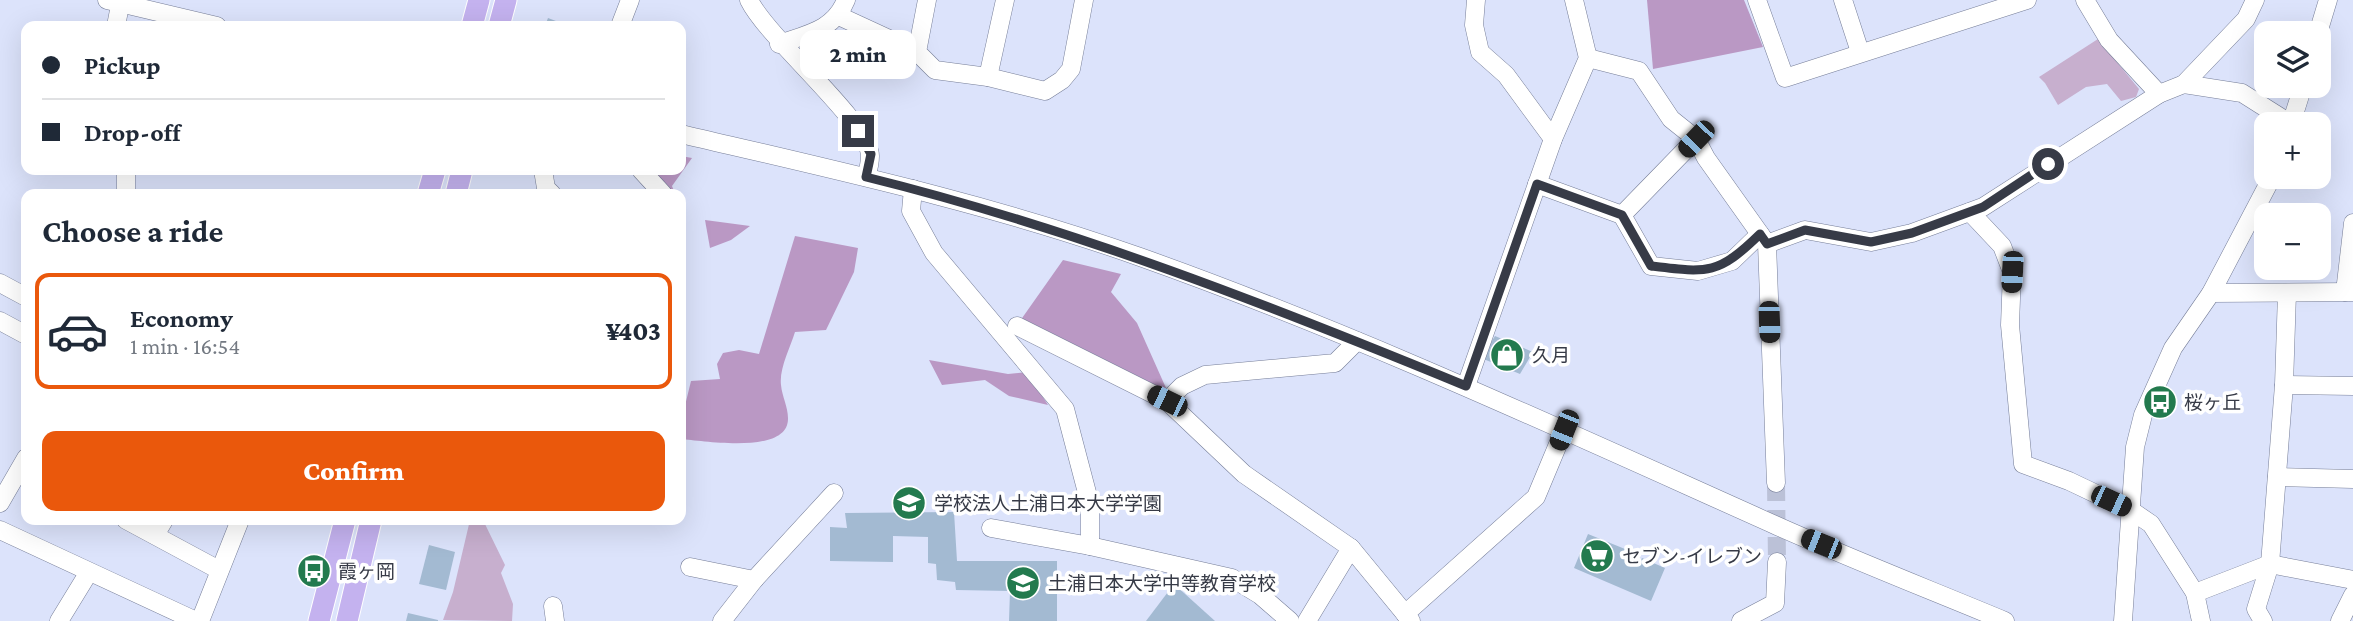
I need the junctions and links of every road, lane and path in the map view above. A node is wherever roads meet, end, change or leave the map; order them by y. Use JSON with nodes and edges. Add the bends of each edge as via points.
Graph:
{"nodes":[{"id":1,"x":479,"y":0,"type":"edge"},
{"id":2,"x":506,"y":0,"type":"edge"},
{"id":3,"x":630,"y":0,"type":"edge"},
{"id":4,"x":749,"y":0,"type":"edge"},
{"id":5,"x":927,"y":0,"type":"edge"},
{"id":6,"x":1004,"y":0,"type":"edge"},
{"id":7,"x":1084,"y":0,"type":"edge"},
{"id":8,"x":1476,"y":0,"type":"edge"},
{"id":9,"x":1574,"y":0,"type":"edge"},
{"id":10,"x":1757,"y":0,"type":"edge"},
{"id":11,"x":1843,"y":0,"type":"edge"},
{"id":12,"x":2027,"y":0,"type":"edge"},
{"id":13,"x":2085,"y":0,"type":"edge"},
{"id":14,"x":2255,"y":0,"type":"edge"},
{"id":15,"x":2328,"y":0,"type":"edge"},
{"id":16,"x":116,"y":1,"type":"edge"},
{"id":17,"x":843,"y":8,"type":"edge"},
{"id":18,"x":116,"y":21,"type":"edge"},
{"id":19,"x":197,"y":21,"type":"edge"},
{"id":20,"x":473,"y":21,"type":"edge"},
{"id":21,"x":500,"y":21,"type":"edge"},
{"id":22,"x":622,"y":21,"type":"edge"},
{"id":23,"x":2322,"y":21,"type":"edge"},
{"id":24,"x":779,"y":44,"type":"junction"},
{"id":25,"x":917,"y":52,"type":"junction"},
{"id":26,"x":1860,"y":52,"type":"junction"},
{"id":27,"x":1588,"y":58,"type":"junction"},
{"id":28,"x":988,"y":77,"type":"junction"},
{"id":29,"x":2184,"y":84,"type":"junction"},
{"id":30,"x":2159,"y":94,"type":"junction"},
{"id":31,"x":2272,"y":112,"type":"edge"},
{"id":32,"x":686,"y":135,"type":"edge"},
{"id":33,"x":1553,"y":139,"type":"junction"},
{"id":34,"x":1696,"y":139,"type":"junction"},
{"id":35,"x":646,"y":175,"type":"edge"},
{"id":36,"x":866,"y":177,"type":"junction"},
{"id":37,"x":1537,"y":184,"type":"junction"},
{"id":38,"x":658,"y":189,"type":"edge"},
{"id":39,"x":912,"y":189,"type":"junction"},
{"id":40,"x":2266,"y":189,"type":"edge"},
{"id":41,"x":1970,"y":212,"type":"junction"},
{"id":42,"x":1622,"y":215,"type":"junction"},
{"id":43,"x":2353,"y":223,"type":"edge"},
{"id":44,"x":1763,"y":239,"type":"junction"},
{"id":45,"x":2351,"y":253,"type":"edge"},
{"id":46,"x":0,"y":283,"type":"edge"},
{"id":47,"x":2349,"y":292,"type":"edge"},
{"id":48,"x":2211,"y":293,"type":"junction"},
{"id":49,"x":2287,"y":293,"type":"junction"},
{"id":50,"x":21,"y":294,"type":"edge"},
{"id":51,"x":0,"y":321,"type":"edge"},
{"id":52,"x":1017,"y":326,"type":"dead end"},
{"id":53,"x":21,"y":332,"type":"edge"},
{"id":54,"x":1357,"y":341,"type":"junction"},
{"id":55,"x":2284,"y":385,"type":"junction"},
{"id":56,"x":1466,"y":386,"type":"junction"},
{"id":57,"x":2353,"y":386,"type":"edge"},
{"id":58,"x":1167,"y":401,"type":"junction"},
{"id":59,"x":1564,"y":430,"type":"junction"},
{"id":60,"x":21,"y":469,"type":"edge"},
{"id":61,"x":2277,"y":477,"type":"junction"},
{"id":62,"x":2353,"y":479,"type":"edge"},
{"id":63,"x":1776,"y":483,"type":"tunnel mouth"},
{"id":64,"x":834,"y":493,"type":"dead end"},
{"id":65,"x":0,"y":503,"type":"edge"},
{"id":66,"x":2132,"y":511,"type":"junction"},
{"id":67,"x":238,"y":525,"type":"edge"},
{"id":68,"x":339,"y":525,"type":"edge"},
{"id":69,"x":370,"y":525,"type":"edge"},
{"id":70,"x":160,"y":527,"type":"edge"},
{"id":71,"x":991,"y":528,"type":"dead end"},
{"id":72,"x":0,"y":530,"type":"edge"},
{"id":73,"x":1090,"y":547,"type":"junction"},
{"id":74,"x":1351,"y":548,"type":"junction"},
{"id":75,"x":1777,"y":562,"type":"tunnel mouth"},
{"id":76,"x":2270,"y":564,"type":"junction"},
{"id":77,"x":690,"y":567,"type":"dead end"},
{"id":78,"x":219,"y":570,"type":"junction"},
{"id":79,"x":89,"y":572,"type":"junction"},
{"id":80,"x":754,"y":580,"type":"junction"},
{"id":81,"x":2353,"y":580,"type":"edge"},
{"id":82,"x":2195,"y":593,"type":"junction"},
{"id":83,"x":2353,"y":595,"type":"edge"},
{"id":84,"x":1408,"y":617,"type":"edge"},
{"id":85,"x":59,"y":621,"type":"edge"},
{"id":86,"x":198,"y":621,"type":"edge"},
{"id":87,"x":319,"y":621,"type":"edge"},
{"id":88,"x":347,"y":621,"type":"edge"},
{"id":89,"x":722,"y":621,"type":"edge"},
{"id":90,"x":1290,"y":621,"type":"edge"},
{"id":91,"x":1307,"y":621,"type":"edge"},
{"id":92,"x":1741,"y":621,"type":"edge"},
{"id":93,"x":2005,"y":621,"type":"edge"},
{"id":94,"x":2123,"y":621,"type":"edge"},
{"id":95,"x":2201,"y":621,"type":"edge"},
{"id":96,"x":2263,"y":621,"type":"edge"},
{"id":97,"x":2340,"y":621,"type":"edge"}],
"edges":[{"from":1,"to":20,"type":"main road"},
{"from":2,"to":21,"type":"main road"},
{"from":3,"to":22,"type":"street"},
{"from":4,"to":24,"type":"street"},
{"from":5,"to":25,"type":"street"},
{"from":6,"to":28,"type":"street"},
{"from":7,"to":28,"type":"street","via":[[1071,69],[1062,80],[1045,91]]},
{"from":8,"to":33,"type":"street","via":[[1474,24],[1480,52],[1506,75]]},
{"from":9,"to":27,"type":"street"},
{"from":10,"to":26,"type":"street","via":[[1785,78]]},
{"from":11,"to":26,"type":"street"},
{"from":12,"to":26,"type":"street"},
{"from":13,"to":30,"type":"street","via":[[2109,40]]},
{"from":14,"to":29,"type":"street","via":[[2246,19]]},
{"from":15,"to":23,"type":"street"},
{"from":16,"to":18,"type":"street"},
{"from":16,"to":19,"type":"street"},
{"from":17,"to":24,"type":"street","via":[[817,31]]},
{"from":17,"to":25,"type":"street"},
{"from":24,"to":36,"type":"street","via":[[811,72],[858,131],[871,154]]},
{"from":25,"to":28,"type":"street","via":[[935,70]]},
{"from":27,"to":33,"type":"street"},
{"from":27,"to":34,"type":"street","via":[[1639,71],[1671,119]]},
{"from":29,"to":30,"type":"street"},
{"from":29,"to":31,"type":"street","via":[[2242,93]]},
{"from":30,"to":41,"type":"street"},
{"from":32,"to":36,"type":"street"},
{"from":33,"to":37,"type":"street"},
{"from":34,"to":42,"type":"street"},
{"from":34,"to":44,"type":"street"},
{"from":35,"to":38,"type":"street"},
{"from":36,"to":39,"type":"street"},
{"from":37,"to":42,"type":"street"},
{"from":37,"to":56,"type":"street"},
{"from":39,"to":54,"type":"street","via":[[1136,256]]},
{"from":39,"to":73,"type":"street","via":[[911,211],[934,253],[1065,409],[1090,504]]},
{"from":40,"to":48,"type":"street"},
{"from":41,"to":44,"type":"street","via":[[1871,242],[1805,230]]},
{"from":41,"to":66,"type":"street","via":[[2002,246],[2012,272],[2010,325],[2024,464]]},
{"from":42,"to":44,"type":"street","via":[[1651,266],[1698,271],[1732,261]]},
{"from":43,"to":45,"type":"street"},
{"from":44,"to":63,"type":"street"},
{"from":45,"to":47,"type":"street"},
{"from":46,"to":50,"type":"street"},
{"from":47,"to":49,"type":"street"},
{"from":48,"to":49,"type":"street"},
{"from":48,"to":66,"type":"street","via":[[2173,348],[2143,415],[2135,447]]},
{"from":49,"to":55,"type":"street"},
{"from":51,"to":53,"type":"street"},
{"from":52,"to":58,"type":"street"},
{"from":54,"to":56,"type":"street"},
{"from":54,"to":58,"type":"street","via":[[1335,363],[1205,375],[1182,386]]},
{"from":55,"to":57,"type":"street"},
{"from":55,"to":61,"type":"street"},
{"from":56,"to":59,"type":"street"},
{"from":58,"to":74,"type":"street","via":[[1244,474]]},
{"from":59,"to":84,"type":"street","via":[[1536,497]]},
{"from":59,"to":93,"type":"street"},
{"from":60,"to":65,"type":"street"},
{"from":61,"to":62,"type":"street"},
{"from":61,"to":76,"type":"street"},
{"from":64,"to":80,"type":"street"},
{"from":66,"to":82,"type":"street","via":[[2151,524]]},
{"from":66,"to":94,"type":"street"},
{"from":67,"to":78,"type":"street"},
{"from":68,"to":87,"type":"main road"},
{"from":69,"to":88,"type":"main road"},
{"from":70,"to":78,"type":"street"},
{"from":71,"to":73,"type":"street"},
{"from":72,"to":79,"type":"street"},
{"from":73,"to":90,"type":"street","via":[[1232,578]]},
{"from":74,"to":84,"type":"street"},
{"from":74,"to":91,"type":"street"},
{"from":75,"to":92,"type":"street","via":[[1775,603]]},
{"from":76,"to":81,"type":"street"},
{"from":76,"to":82,"type":"street"},
{"from":76,"to":96,"type":"street","via":[[2256,609]]},
{"from":77,"to":80,"type":"street"},
{"from":78,"to":86,"type":"street"},
{"from":79,"to":85,"type":"street"},
{"from":79,"to":86,"type":"street"},
{"from":80,"to":89,"type":"street"},
{"from":82,"to":95,"type":"street"},
{"from":83,"to":97,"type":"street"}]}
